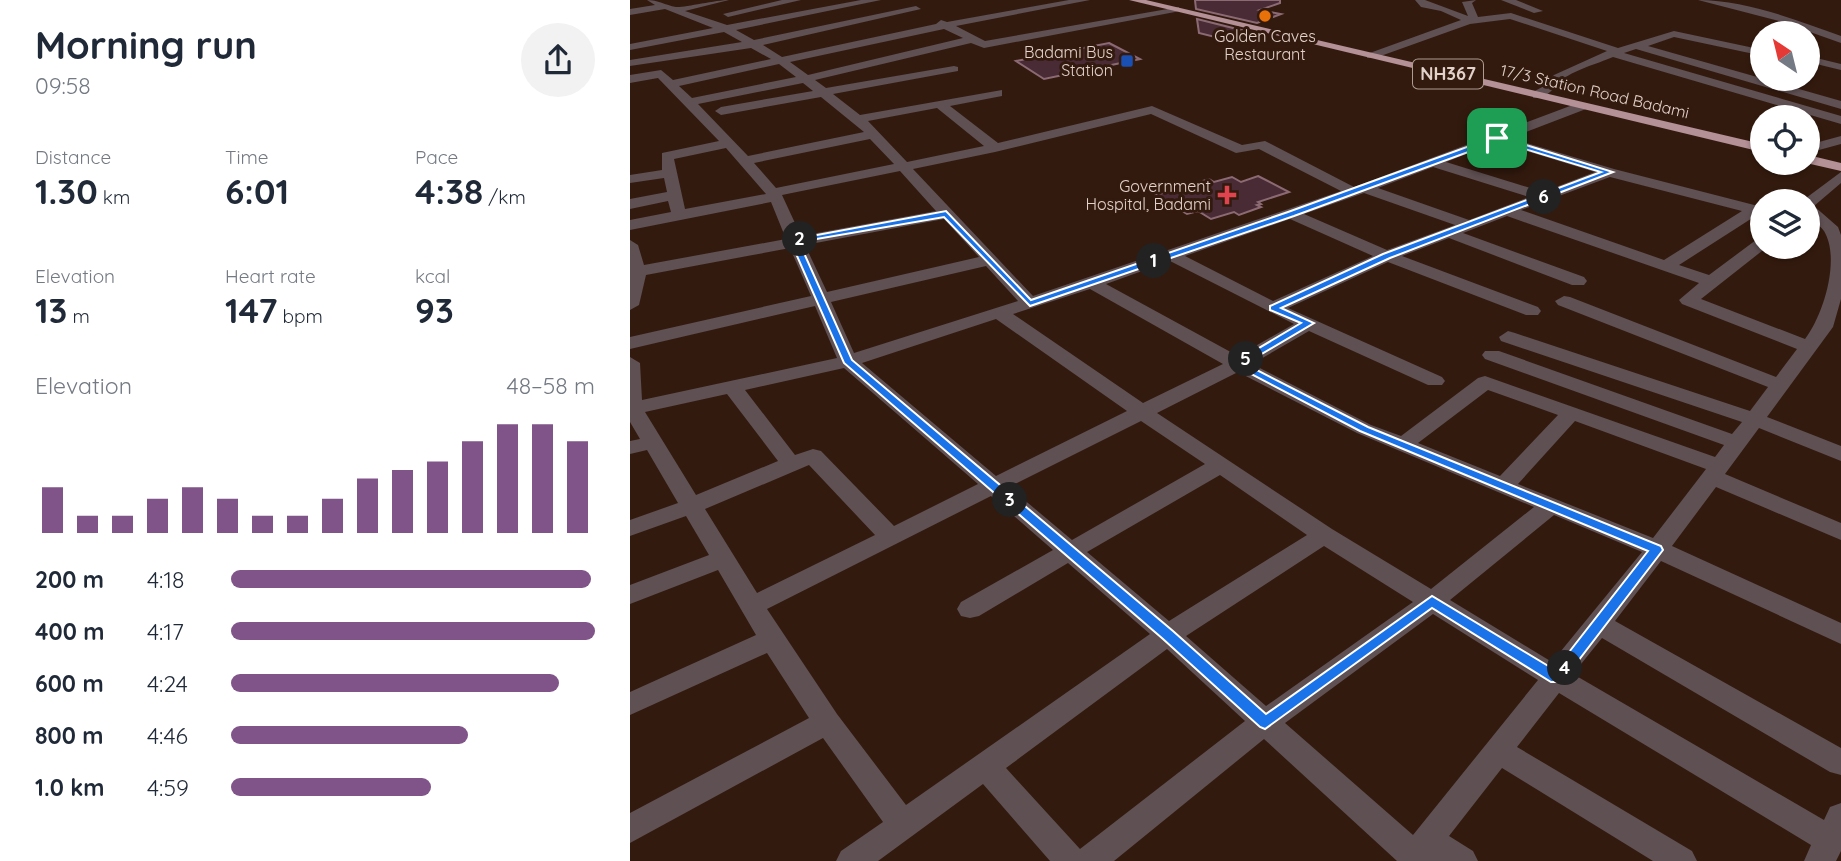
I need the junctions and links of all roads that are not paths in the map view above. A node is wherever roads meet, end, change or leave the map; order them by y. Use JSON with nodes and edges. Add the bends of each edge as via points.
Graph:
{"nodes":[{"id":1,"x":652,"y":0,"type":"edge"},
{"id":2,"x":792,"y":0,"type":"edge"},
{"id":3,"x":876,"y":0,"type":"edge"},
{"id":4,"x":901,"y":0,"type":"edge"},
{"id":5,"x":1085,"y":0,"type":"edge"},
{"id":6,"x":1134,"y":0,"type":"edge"},
{"id":7,"x":1420,"y":0,"type":"edge"},
{"id":8,"x":1471,"y":0,"type":"edge"},
{"id":9,"x":1703,"y":0,"type":"edge"},
{"id":10,"x":715,"y":1,"type":"edge"},
{"id":11,"x":1511,"y":2,"type":"edge"},
{"id":12,"x":671,"y":8,"type":"junction"},
{"id":13,"x":915,"y":9,"type":"junction"},
{"id":14,"x":1175,"y":9,"type":"junction"},
{"id":15,"x":630,"y":12,"type":"edge"},
{"id":16,"x":819,"y":12,"type":"junction"},
{"id":17,"x":940,"y":13,"type":"dead end"},
{"id":18,"x":1545,"y":13,"type":"dead end"},
{"id":19,"x":927,"y":15,"type":"junction"},
{"id":20,"x":1511,"y":16,"type":"junction"},
{"id":21,"x":698,"y":20,"type":"junction"},
{"id":22,"x":1496,"y":20,"type":"junction"},
{"id":23,"x":1471,"y":21,"type":"junction"},
{"id":24,"x":946,"y":25,"type":"junction"},
{"id":25,"x":725,"y":28,"type":"junction"},
{"id":26,"x":1605,"y":33,"type":"dead end"},
{"id":27,"x":1617,"y":36,"type":"dead end"},
{"id":28,"x":1579,"y":38,"type":"junction"},
{"id":29,"x":973,"y":39,"type":"junction"},
{"id":30,"x":1658,"y":39,"type":"junction"},
{"id":31,"x":1841,"y":40,"type":"edge"},
{"id":32,"x":753,"y":44,"type":"junction"},
{"id":33,"x":1638,"y":44,"type":"junction"},
{"id":34,"x":630,"y":47,"type":"edge"},
{"id":35,"x":1750,"y":50,"type":"edge"},
{"id":36,"x":1615,"y":52,"type":"junction"},
{"id":37,"x":1371,"y":56,"type":"junction"},
{"id":38,"x":782,"y":61,"type":"junction"},
{"id":39,"x":1820,"y":62,"type":"edge"},
{"id":40,"x":630,"y":63,"type":"edge"},
{"id":41,"x":1750,"y":63,"type":"dead end"},
{"id":42,"x":1841,"y":67,"type":"edge"},
{"id":43,"x":954,"y":69,"type":"dead end"},
{"id":44,"x":630,"y":79,"type":"edge"},
{"id":45,"x":805,"y":79,"type":"junction"},
{"id":46,"x":670,"y":84,"type":"junction"},
{"id":47,"x":821,"y":92,"type":"junction"},
{"id":48,"x":998,"y":93,"type":"dead end"},
{"id":49,"x":1537,"y":95,"type":"junction"},
{"id":50,"x":690,"y":102,"type":"junction"},
{"id":51,"x":940,"y":104,"type":"junction"},
{"id":52,"x":1841,"y":104,"type":"edge"},
{"id":53,"x":1582,"y":106,"type":"junction"},
{"id":54,"x":702,"y":114,"type":"junction"},
{"id":55,"x":857,"y":119,"type":"junction"},
{"id":56,"x":1841,"y":120,"type":"edge"},
{"id":57,"x":873,"y":134,"type":"junction"},
{"id":58,"x":1497,"y":138,"type":"junction"},
{"id":59,"x":1841,"y":140,"type":"edge"},
{"id":60,"x":729,"y":144,"type":"junction"},
{"id":61,"x":1750,"y":145,"type":"edge"},
{"id":62,"x":1820,"y":146,"type":"edge"},
{"id":63,"x":995,"y":148,"type":"junction"},
{"id":64,"x":745,"y":161,"type":"junction"},
{"id":65,"x":1433,"y":162,"type":"junction"},
{"id":66,"x":1820,"y":162,"type":"edge"},
{"id":67,"x":1841,"y":167,"type":"edge"},
{"id":68,"x":904,"y":168,"type":"junction"},
{"id":69,"x":1609,"y":172,"type":"junction"},
{"id":70,"x":670,"y":173,"type":"junction"},
{"id":71,"x":1841,"y":176,"type":"edge"},
{"id":72,"x":630,"y":179,"type":"edge"},
{"id":73,"x":1359,"y":190,"type":"junction"},
{"id":74,"x":674,"y":195,"type":"junction"},
{"id":75,"x":774,"y":195,"type":"junction"},
{"id":76,"x":1820,"y":195,"type":"edge"},
{"id":77,"x":1545,"y":197,"type":"junction"},
{"id":78,"x":630,"y":204,"type":"edge"},
{"id":79,"x":1750,"y":209,"type":"edge"},
{"id":80,"x":1508,"y":211,"type":"junction"},
{"id":81,"x":946,"y":214,"type":"junction"},
{"id":82,"x":1291,"y":214,"type":"junction"},
{"id":83,"x":679,"y":215,"type":"junction"},
{"id":84,"x":1750,"y":216,"type":"edge"},
{"id":85,"x":1820,"y":218,"type":"edge"},
{"id":86,"x":630,"y":225,"type":"edge"},
{"id":87,"x":1470,"y":225,"type":"junction"},
{"id":88,"x":1450,"y":233,"type":"junction"},
{"id":89,"x":794,"y":240,"type":"junction"},
{"id":90,"x":630,"y":245,"type":"edge"},
{"id":91,"x":1750,"y":252,"type":"edge"},
{"id":92,"x":1170,"y":255,"type":"junction"},
{"id":93,"x":1387,"y":256,"type":"junction"},
{"id":94,"x":989,"y":260,"type":"junction"},
{"id":95,"x":1665,"y":266,"type":"junction"},
{"id":96,"x":1841,"y":270,"type":"edge"},
{"id":97,"x":634,"y":272,"type":"edge"},
{"id":98,"x":1577,"y":281,"type":"dead end"},
{"id":99,"x":1712,"y":282,"type":"junction"},
{"id":100,"x":1092,"y":283,"type":"junction"},
{"id":101,"x":821,"y":300,"type":"junction"},
{"id":102,"x":1564,"y":301,"type":"dead end"},
{"id":103,"x":1030,"y":303,"type":"junction"},
{"id":104,"x":630,"y":305,"type":"edge"},
{"id":105,"x":1273,"y":308,"type":"junction"},
{"id":106,"x":1532,"y":311,"type":"dead end"},
{"id":107,"x":999,"y":313,"type":"junction"},
{"id":108,"x":1309,"y":323,"type":"junction"},
{"id":109,"x":1508,"y":337,"type":"dead end"},
{"id":110,"x":630,"y":343,"type":"edge"},
{"id":111,"x":1808,"y":347,"type":"junction"},
{"id":112,"x":1492,"y":355,"type":"dead end"},
{"id":113,"x":848,"y":361,"type":"junction"},
{"id":114,"x":630,"y":363,"type":"edge"},
{"id":115,"x":1238,"y":364,"type":"junction"},
{"id":116,"x":1435,"y":381,"type":"dead end"},
{"id":117,"x":1780,"y":385,"type":"junction"},
{"id":118,"x":732,"y":386,"type":"junction"},
{"id":119,"x":631,"y":408,"type":"edge"},
{"id":120,"x":1142,"y":412,"type":"junction"},
{"id":121,"x":1571,"y":413,"type":"junction"},
{"id":122,"x":1754,"y":419,"type":"junction"},
{"id":123,"x":1737,"y":443,"type":"junction"},
{"id":124,"x":641,"y":445,"type":"edge"},
{"id":125,"x":1404,"y":445,"type":"junction"},
{"id":126,"x":1841,"y":454,"type":"edge"},
{"id":127,"x":791,"y":464,"type":"junction"},
{"id":128,"x":1220,"y":465,"type":"junction"},
{"id":129,"x":1716,"y":471,"type":"junction"},
{"id":130,"x":992,"y":485,"type":"junction"},
{"id":131,"x":1503,"y":486,"type":"junction"},
{"id":132,"x":691,"y":506,"type":"junction"},
{"id":133,"x":1551,"y":506,"type":"junction"},
{"id":134,"x":630,"y":528,"type":"edge"},
{"id":135,"x":1841,"y":532,"type":"edge"},
{"id":136,"x":1324,"y":535,"type":"junction"},
{"id":137,"x":890,"y":536,"type":"junction"},
{"id":138,"x":1657,"y":550,"type":"junction"},
{"id":139,"x":1069,"y":551,"type":"junction"},
{"id":140,"x":723,"y":559,"type":"junction"},
{"id":141,"x":630,"y":595,"type":"edge"},
{"id":142,"x":1432,"y":601,"type":"junction"},
{"id":143,"x":752,"y":606,"type":"junction"},
{"id":144,"x":970,"y":609,"type":"dead end"},
{"id":145,"x":1599,"y":624,"type":"junction"},
{"id":146,"x":1841,"y":634,"type":"edge"},
{"id":147,"x":1168,"y":635,"type":"junction"},
{"id":148,"x":772,"y":639,"type":"junction"},
{"id":149,"x":1557,"y":678,"type":"junction"},
{"id":150,"x":630,"y":704,"type":"edge"},
{"id":151,"x":827,"y":722,"type":"junction"},
{"id":152,"x":1265,"y":722,"type":"junction"},
{"id":153,"x":1499,"y":751,"type":"junction"},
{"id":154,"x":1841,"y":763,"type":"edge"},
{"id":155,"x":985,"y":765,"type":"junction"},
{"id":156,"x":903,"y":825,"type":"junction"},
{"id":157,"x":630,"y":829,"type":"edge"},
{"id":158,"x":1830,"y":839,"type":"edge"},
{"id":159,"x":1420,"y":853,"type":"edge"},
{"id":160,"x":852,"y":861,"type":"edge"},
{"id":161,"x":1070,"y":861,"type":"edge"},
{"id":162,"x":1090,"y":861,"type":"edge"},
{"id":163,"x":1462,"y":861,"type":"edge"},
{"id":164,"x":1681,"y":861,"type":"edge"}],
"edges":[{"from":1,"to":12,"type":"street"},
{"from":2,"to":16,"type":"street"},
{"from":2,"to":21,"type":"street"},
{"from":3,"to":16,"type":"street"},
{"from":4,"to":13,"type":"street"},
{"from":5,"to":24,"type":"street"},
{"from":6,"to":14,"type":"highway","name":"17/3 Station Road Badami","number":"NH367"},
{"from":7,"to":23,"type":"street"},
{"from":8,"to":23,"type":"street","via":[[1467,2]]},
{"from":9,"to":31,"type":"street","via":[[1782,19]]},
{"from":10,"to":12,"type":"street"},
{"from":11,"to":18,"type":"street"},
{"from":11,"to":20,"type":"street","via":[[1492,9]]},
{"from":12,"to":15,"type":"street"},
{"from":12,"to":21,"type":"street"},
{"from":13,"to":19,"type":"street"},
{"from":13,"to":32,"type":"street"},
{"from":14,"to":29,"type":"street","via":[[984,45]]},
{"from":14,"to":37,"type":"highway","name":"17/3 Station Road Badami","number":"NH367"},
{"from":16,"to":25,"type":"street"},
{"from":17,"to":19,"type":"street"},
{"from":19,"to":24,"type":"street"},
{"from":20,"to":22,"type":"street"},
{"from":20,"to":28,"type":"street"},
{"from":21,"to":25,"type":"street"},
{"from":22,"to":23,"type":"street"},
{"from":22,"to":28,"type":"street","via":[[1563,44]]},
{"from":23,"to":37,"type":"street"},
{"from":24,"to":29,"type":"street"},
{"from":24,"to":38,"type":"street"},
{"from":25,"to":32,"type":"street"},
{"from":25,"to":34,"type":"street"},
{"from":26,"to":28,"type":"street"},
{"from":27,"to":33,"type":"street"},
{"from":28,"to":36,"type":"street"},
{"from":29,"to":45,"type":"street"},
{"from":30,"to":33,"type":"street"},
{"from":30,"to":35,"type":"street","via":[[1674,34]]},
{"from":30,"to":41,"type":"street"},
{"from":32,"to":38,"type":"street"},
{"from":32,"to":40,"type":"street"},
{"from":33,"to":36,"type":"street"},
{"from":33,"to":52,"type":"street"},
{"from":36,"to":49,"type":"street","via":[[1558,77]]},
{"from":36,"to":56,"type":"street"},
{"from":37,"to":49,"type":"highway","name":"17/3 Station Road Badami","number":"NH367"},
{"from":38,"to":45,"type":"street"},
{"from":38,"to":46,"type":"street"},
{"from":39,"to":42,"type":"street"},
{"from":43,"to":47,"type":"street"},
{"from":44,"to":46,"type":"street","via":[[661,74]]},
{"from":45,"to":47,"type":"street"},
{"from":45,"to":50,"type":"street"},
{"from":46,"to":50,"type":"street"},
{"from":47,"to":54,"type":"street"},
{"from":47,"to":55,"type":"street"},
{"from":48,"to":51,"type":"street"},
{"from":49,"to":53,"type":"highway","name":"17/3 Station Road Badami","number":"NH367"},
{"from":50,"to":54,"type":"street"},
{"from":51,"to":55,"type":"street"},
{"from":51,"to":63,"type":"street"},
{"from":53,"to":58,"type":"street"},
{"from":53,"to":61,"type":"highway","name":"17/3 Station Road Badami","number":"NH367"},
{"from":54,"to":60,"type":"street"},
{"from":55,"to":57,"type":"street"},
{"from":57,"to":64,"type":"street"},
{"from":57,"to":68,"type":"street"},
{"from":58,"to":65,"type":"street"},
{"from":58,"to":69,"type":"street"},
{"from":59,"to":62,"type":"street"},
{"from":60,"to":64,"type":"street"},
{"from":60,"to":70,"type":"street","via":[[667,156]]},
{"from":63,"to":68,"type":"street"},
{"from":63,"to":73,"type":"street","via":[[1152,110],[1241,150],[1259,144]]},
{"from":64,"to":75,"type":"street"},
{"from":65,"to":73,"type":"street"},
{"from":65,"to":77,"type":"street"},
{"from":66,"to":67,"type":"highway"},
{"from":68,"to":75,"type":"street"},
{"from":68,"to":81,"type":"street"},
{"from":69,"to":77,"type":"street"},
{"from":69,"to":79,"type":"street"},
{"from":70,"to":72,"type":"street"},
{"from":70,"to":74,"type":"street"},
{"from":71,"to":76,"type":"street"},
{"from":73,"to":82,"type":"street"},
{"from":73,"to":87,"type":"street"},
{"from":74,"to":78,"type":"street"},
{"from":74,"to":83,"type":"street"},
{"from":75,"to":83,"type":"street"},
{"from":75,"to":89,"type":"street"},
{"from":77,"to":80,"type":"street"},
{"from":80,"to":87,"type":"street"},
{"from":80,"to":95,"type":"street"},
{"from":81,"to":89,"type":"street"},
{"from":81,"to":94,"type":"street"},
{"from":82,"to":92,"type":"street"},
{"from":82,"to":93,"type":"street"},
{"from":83,"to":86,"type":"street"},
{"from":84,"to":95,"type":"street"},
{"from":85,"to":96,"type":"street","via":[[1832,230]]},
{"from":87,"to":88,"type":"street"},
{"from":88,"to":93,"type":"street"},
{"from":88,"to":98,"type":"street"},
{"from":89,"to":97,"type":"street"},
{"from":89,"to":101,"type":"street"},
{"from":90,"to":97,"type":"street"},
{"from":91,"to":99,"type":"street"},
{"from":92,"to":100,"type":"street"},
{"from":92,"to":105,"type":"street"},
{"from":93,"to":105,"type":"street"},
{"from":93,"to":106,"type":"street"},
{"from":94,"to":101,"type":"street"},
{"from":94,"to":103,"type":"street"},
{"from":95,"to":99,"type":"street"},
{"from":96,"to":111,"type":"street","via":[[1824,327]]},
{"from":97,"to":104,"type":"street"},
{"from":99,"to":111,"type":"street","via":[[1688,300]]},
{"from":100,"to":103,"type":"street"},
{"from":100,"to":115,"type":"street"},
{"from":101,"to":110,"type":"street"},
{"from":101,"to":113,"type":"street"},
{"from":102,"to":117,"type":"street"},
{"from":103,"to":107,"type":"street"},
{"from":105,"to":108,"type":"street"},
{"from":107,"to":113,"type":"street"},
{"from":107,"to":120,"type":"street"},
{"from":108,"to":115,"type":"street"},
{"from":108,"to":116,"type":"street"},
{"from":109,"to":122,"type":"street"},
{"from":111,"to":117,"type":"street"},
{"from":112,"to":123,"type":"street"},
{"from":113,"to":118,"type":"street"},
{"from":113,"to":130,"type":"street"},
{"from":114,"to":119,"type":"street"},
{"from":115,"to":120,"type":"street"},
{"from":115,"to":125,"type":"street"},
{"from":117,"to":122,"type":"street"},
{"from":118,"to":119,"type":"street"},
{"from":118,"to":127,"type":"street"},
{"from":119,"to":124,"type":"street"},
{"from":120,"to":128,"type":"street"},
{"from":120,"to":130,"type":"street"},
{"from":121,"to":125,"type":"street","via":[[1485,382]]},
{"from":121,"to":129,"type":"street"},
{"from":121,"to":131,"type":"street"},
{"from":122,"to":123,"type":"street"},
{"from":122,"to":126,"type":"street"},
{"from":123,"to":129,"type":"street"},
{"from":124,"to":132,"type":"street"},
{"from":125,"to":131,"type":"street"},
{"from":127,"to":132,"type":"street"},
{"from":127,"to":137,"type":"street","via":[[813,456]]},
{"from":128,"to":136,"type":"street"},
{"from":128,"to":139,"type":"street"},
{"from":129,"to":135,"type":"street"},
{"from":129,"to":138,"type":"street"},
{"from":130,"to":137,"type":"street"},
{"from":130,"to":139,"type":"street"},
{"from":131,"to":133,"type":"street"},
{"from":132,"to":134,"type":"street"},
{"from":132,"to":140,"type":"street"},
{"from":133,"to":138,"type":"street"},
{"from":133,"to":142,"type":"street"},
{"from":136,"to":142,"type":"street"},
{"from":136,"to":147,"type":"street"},
{"from":137,"to":143,"type":"street"},
{"from":138,"to":145,"type":"street"},
{"from":138,"to":146,"type":"street"},
{"from":139,"to":144,"type":"street"},
{"from":139,"to":147,"type":"street"},
{"from":140,"to":141,"type":"street"},
{"from":140,"to":143,"type":"street"},
{"from":142,"to":149,"type":"street"},
{"from":142,"to":152,"type":"street"},
{"from":143,"to":148,"type":"street"},
{"from":145,"to":149,"type":"street"},
{"from":145,"to":154,"type":"street"},
{"from":147,"to":152,"type":"street"},
{"from":147,"to":155,"type":"street"},
{"from":148,"to":150,"type":"street"},
{"from":148,"to":151,"type":"street"},
{"from":149,"to":153,"type":"street"},
{"from":149,"to":158,"type":"street"},
{"from":151,"to":156,"type":"street"},
{"from":151,"to":157,"type":"street"},
{"from":152,"to":159,"type":"street"},
{"from":152,"to":162,"type":"street"},
{"from":153,"to":159,"type":"street"},
{"from":153,"to":164,"type":"street"},
{"from":155,"to":156,"type":"street"},
{"from":155,"to":161,"type":"street"},
{"from":156,"to":160,"type":"street"},
{"from":159,"to":163,"type":"street"}]}
